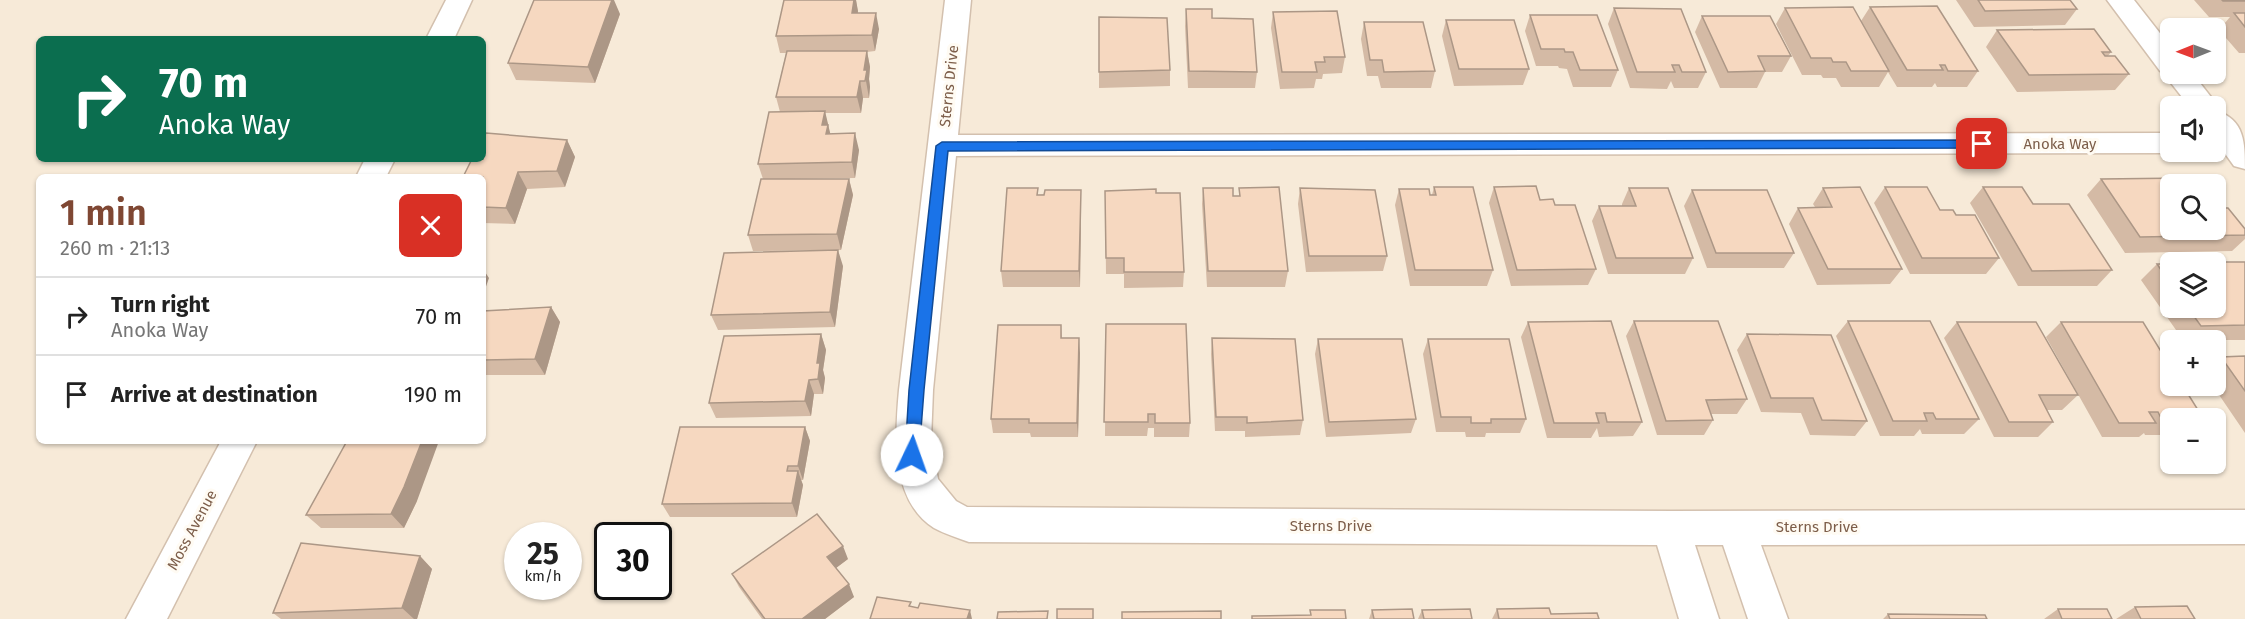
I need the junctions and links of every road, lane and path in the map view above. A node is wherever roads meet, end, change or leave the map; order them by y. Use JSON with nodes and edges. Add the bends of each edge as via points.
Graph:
{"nodes":[{"id":1,"x":459,"y":0,"type":"edge"},
{"id":2,"x":958,"y":0,"type":"edge"},
{"id":3,"x":2121,"y":0,"type":"edge"},
{"id":4,"x":441,"y":36,"type":"edge"},
{"id":5,"x":2160,"y":51,"type":"edge"},
{"id":6,"x":2186,"y":84,"type":"edge"},
{"id":7,"x":2196,"y":96,"type":"edge"},
{"id":8,"x":2160,"y":143,"type":"edge"},
{"id":9,"x":942,"y":146,"type":"junction"},
{"id":10,"x":237,"y":444,"type":"edge"},
{"id":11,"x":2245,"y":527,"type":"edge"},
{"id":12,"x":1671,"y":528,"type":"junction"},
{"id":13,"x":1737,"y":528,"type":"junction"},
{"id":14,"x":146,"y":619,"type":"edge"},
{"id":15,"x":1699,"y":619,"type":"edge"},
{"id":16,"x":1768,"y":619,"type":"edge"}],
"edges":[{"from":1,"to":4,"type":"street"},
{"from":2,"to":9,"type":"street","name":"Sterns Drive"},
{"from":3,"to":5,"type":"street"},
{"from":6,"to":7,"type":"street"},
{"from":8,"to":9,"type":"street","name":"Anoka Way"},
{"from":9,"to":12,"type":"street","name":"Sterns Drive","via":[[912,455],[924,489],[944,514],[969,525]]},
{"from":10,"to":14,"type":"street","name":"Moss Avenue"},
{"from":11,"to":13,"type":"street","name":"Sterns Drive"},
{"from":12,"to":13,"type":"street","name":"Sterns Drive"},
{"from":12,"to":15,"type":"street"},
{"from":13,"to":16,"type":"street"}]}
